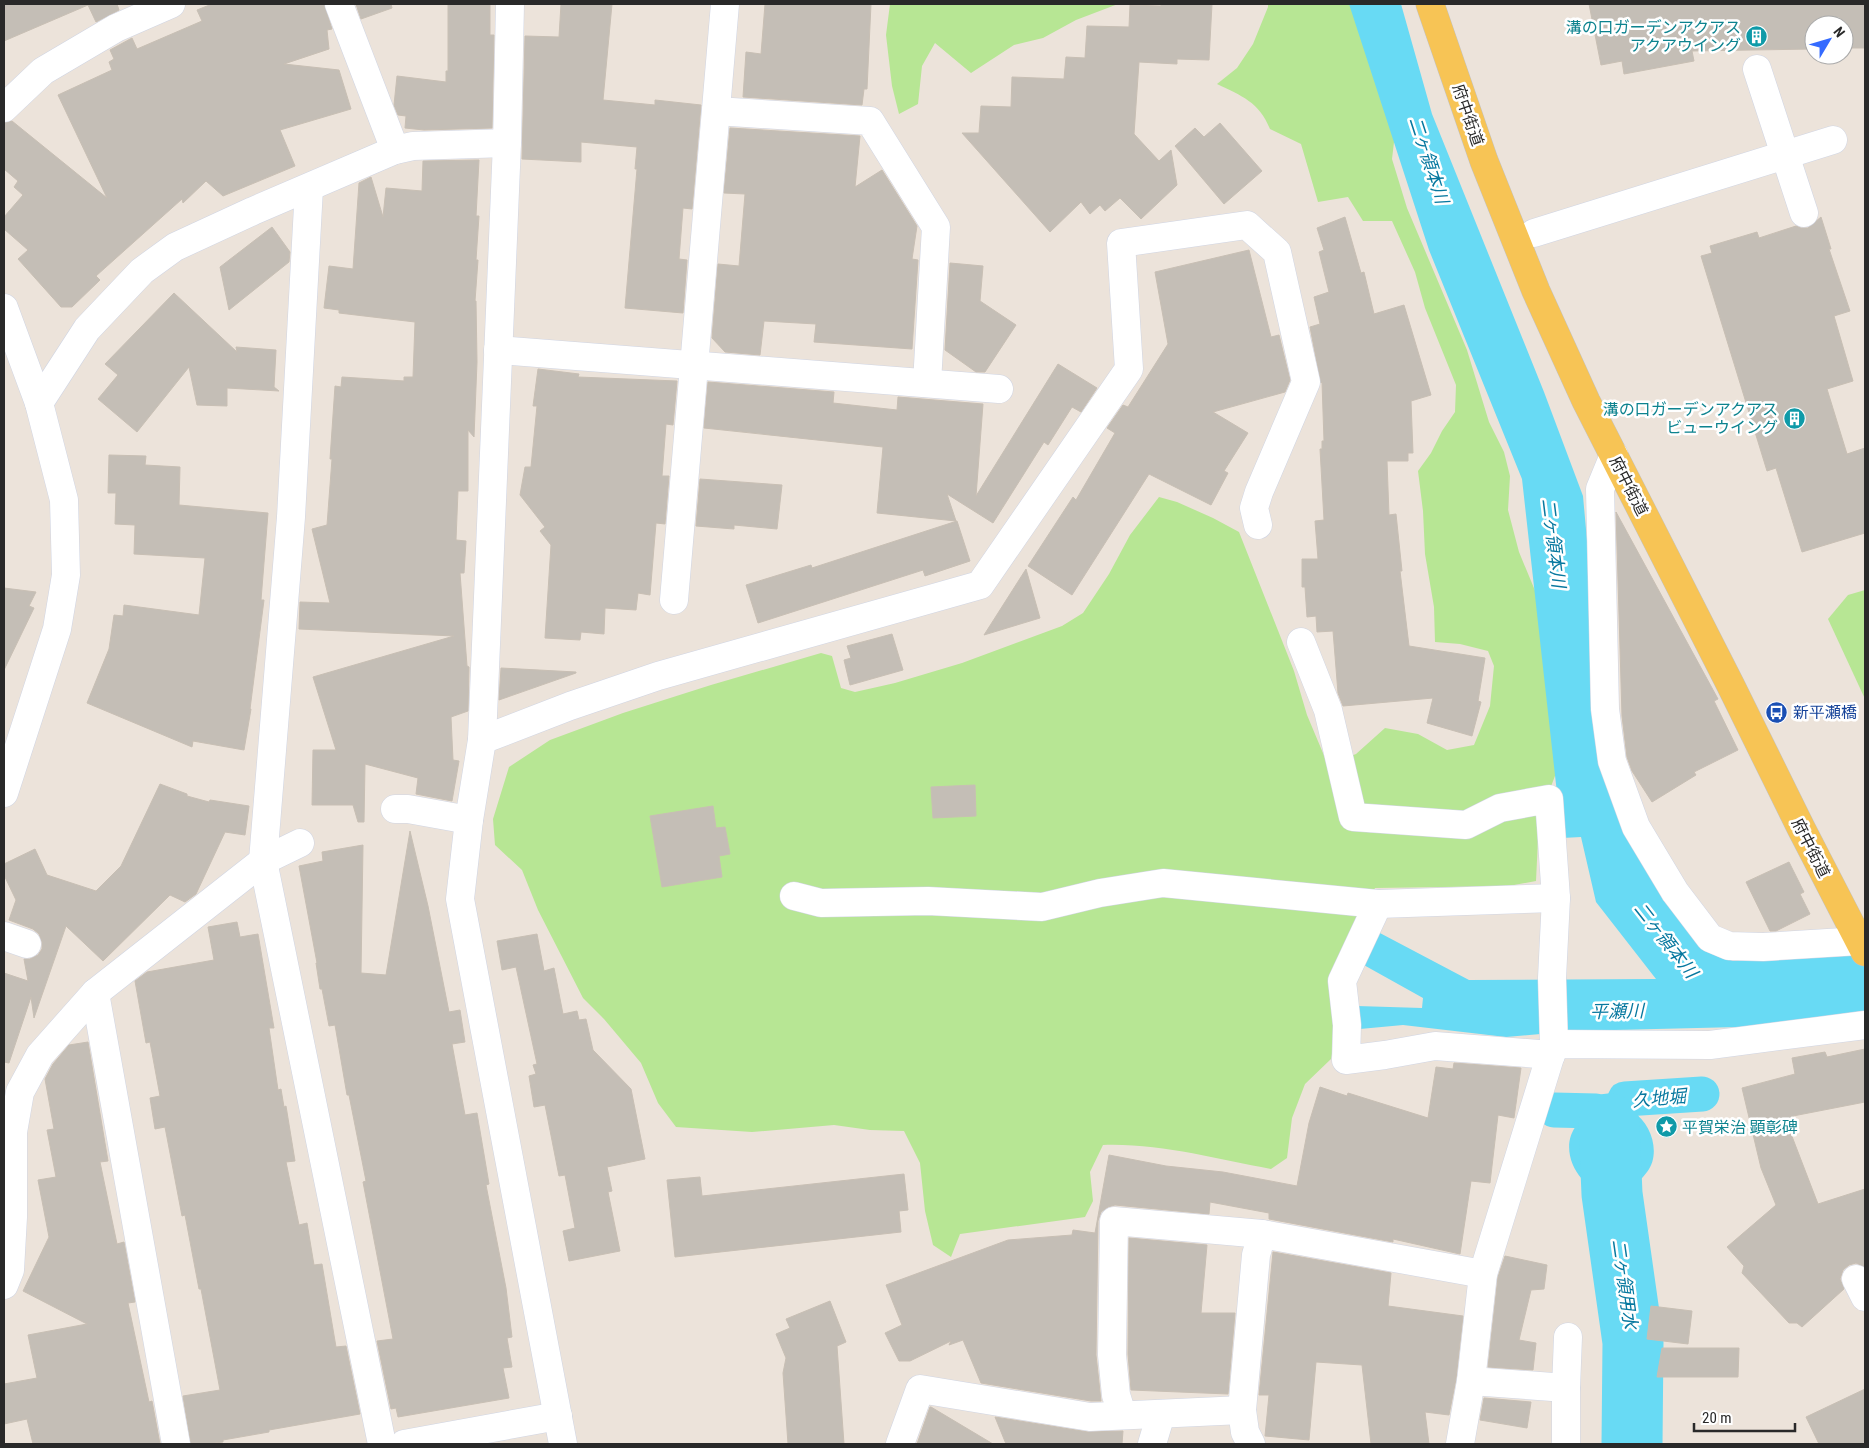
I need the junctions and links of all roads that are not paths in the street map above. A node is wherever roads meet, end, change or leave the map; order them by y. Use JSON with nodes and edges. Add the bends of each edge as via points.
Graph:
{"nodes":[{"id":1,"x":171,"y":4,"type":"edge"},
{"id":2,"x":339,"y":4,"type":"edge"},
{"id":3,"x":510,"y":4,"type":"edge"},
{"id":4,"x":725,"y":4,"type":"edge"},
{"id":5,"x":1430,"y":4,"type":"edge"},
{"id":6,"x":1757,"y":69,"type":"dead end"},
{"id":7,"x":4,"y":108,"type":"edge"},
{"id":8,"x":716,"y":111,"type":"junction"},
{"id":9,"x":1833,"y":140,"type":"dead end"},
{"id":10,"x":507,"y":143,"type":"junction"},
{"id":11,"x":395,"y":150,"type":"junction"},
{"id":12,"x":1785,"y":155,"type":"junction"},
{"id":13,"x":310,"y":188,"type":"junction"},
{"id":14,"x":1804,"y":213,"type":"dead end"},
{"id":15,"x":1534,"y":233,"type":"dead end"},
{"id":16,"x":4,"y":308,"type":"edge"},
{"id":17,"x":498,"y":350,"type":"junction"},
{"id":18,"x":694,"y":366,"type":"junction"},
{"id":19,"x":927,"y":383,"type":"junction"},
{"id":20,"x":999,"y":388,"type":"dead end"},
{"id":21,"x":40,"y":403,"type":"junction"},
{"id":22,"x":1614,"y":455,"type":"junction"},
{"id":23,"x":1258,"y":524,"type":"dead end"},
{"id":24,"x":674,"y":600,"type":"dead end"},
{"id":25,"x":1302,"y":642,"type":"dead end"},
{"id":26,"x":482,"y":740,"type":"junction"},
{"id":27,"x":4,"y":793,"type":"edge"},
{"id":28,"x":394,"y":809,"type":"dead end"},
{"id":29,"x":469,"y":820,"type":"junction"},
{"id":30,"x":300,"y":843,"type":"dead end"},
{"id":31,"x":263,"y":861,"type":"junction"},
{"id":32,"x":794,"y":896,"type":"dead end"},
{"id":33,"x":1556,"y":898,"type":"junction"},
{"id":34,"x":1378,"y":904,"type":"junction"},
{"id":35,"x":1863,"y":947,"type":"edge"},
{"id":36,"x":95,"y":993,"type":"junction"},
{"id":37,"x":1865,"y":1025,"type":"edge"},
{"id":38,"x":1553,"y":1045,"type":"junction"},
{"id":39,"x":1262,"y":1234,"type":"junction"},
{"id":40,"x":1483,"y":1274,"type":"junction"},
{"id":41,"x":4,"y":1285,"type":"edge"},
{"id":42,"x":1568,"y":1337,"type":"dead end"},
{"id":43,"x":1471,"y":1381,"type":"junction"},
{"id":44,"x":1566,"y":1388,"type":"junction"},
{"id":45,"x":1242,"y":1410,"type":"junction"},
{"id":46,"x":1122,"y":1414,"type":"junction"},
{"id":47,"x":1162,"y":1414,"type":"junction"},
{"id":48,"x":558,"y":1416,"type":"junction"},
{"id":49,"x":176,"y":1444,"type":"edge"},
{"id":50,"x":382,"y":1444,"type":"edge"},
{"id":51,"x":404,"y":1444,"type":"edge"},
{"id":52,"x":563,"y":1444,"type":"edge"},
{"id":53,"x":900,"y":1444,"type":"edge"},
{"id":54,"x":1152,"y":1444,"type":"edge"},
{"id":55,"x":1251,"y":1444,"type":"edge"},
{"id":56,"x":1460,"y":1444,"type":"edge"},
{"id":57,"x":1566,"y":1444,"type":"edge"}],
"edges":[{"from":1,"to":7,"type":"street","via":[[116,28],[43,71]]},
{"from":2,"to":11,"type":"street"},
{"from":3,"to":10,"type":"street"},
{"from":4,"to":8,"type":"street"},
{"from":5,"to":22,"type":"main road","name":"府中街道","via":[[1484,161],[1536,292]]},
{"from":6,"to":12,"type":"street"},
{"from":8,"to":18,"type":"street"},
{"from":8,"to":19,"type":"street","via":[[870,121],[936,227]]},
{"from":9,"to":12,"type":"street"},
{"from":10,"to":11,"type":"street","via":[[413,146]]},
{"from":10,"to":17,"type":"street"},
{"from":11,"to":13,"type":"street"},
{"from":12,"to":14,"type":"street"},
{"from":12,"to":15,"type":"street"},
{"from":13,"to":21,"type":"street","via":[[175,247],[142,271],[87,329]]},
{"from":13,"to":31,"type":"street","via":[[291,517]]},
{"from":16,"to":21,"type":"street"},
{"from":17,"to":18,"type":"street"},
{"from":17,"to":26,"type":"street"},
{"from":18,"to":19,"type":"street"},
{"from":18,"to":24,"type":"street"},
{"from":19,"to":20,"type":"street"},
{"from":21,"to":27,"type":"street","via":[[64,500],[66,575],[57,629]]},
{"from":22,"to":35,"type":"main road","name":"府中街道"},
{"from":22,"to":35,"type":"street","via":[[1600,489],[1606,709],[1612,761],[1636,827],[1675,892],[1710,938],[1729,946]]},
{"from":23,"to":26,"type":"street","via":[[1254,508],[1259,492],[1306,382],[1276,252],[1247,225],[1121,243],[1129,368],[980,586],[658,676]]},
{"from":25,"to":33,"type":"street","via":[[1328,710],[1353,817],[1466,825],[1500,808],[1549,799]]},
{"from":26,"to":29,"type":"street"},
{"from":28,"to":29,"type":"street"},
{"from":29,"to":48,"type":"street","via":[[460,899]]},
{"from":30,"to":31,"type":"street"},
{"from":31,"to":36,"type":"street"},
{"from":31,"to":50,"type":"street"},
{"from":32,"to":34,"type":"street","via":[[821,903],[928,901],[1042,907],[1163,883]]},
{"from":33,"to":34,"type":"street"},
{"from":33,"to":38,"type":"street"},
{"from":34,"to":38,"type":"street","via":[[1342,981],[1346,1060],[1436,1046]]},
{"from":36,"to":41,"type":"street","via":[[40,1055],[20,1092],[13,1132],[10,1270]]},
{"from":36,"to":49,"type":"street"},
{"from":37,"to":38,"type":"street","via":[[1710,1045]]},
{"from":38,"to":40,"type":"street"},
{"from":39,"to":40,"type":"street"},
{"from":39,"to":45,"type":"street","via":[[1256,1255]]},
{"from":39,"to":46,"type":"street","via":[[1114,1221],[1112,1355],[1116,1395]]},
{"from":40,"to":43,"type":"street"},
{"from":42,"to":44,"type":"street"},
{"from":43,"to":44,"type":"street"},
{"from":43,"to":56,"type":"street"},
{"from":44,"to":57,"type":"street"},
{"from":45,"to":47,"type":"street"},
{"from":45,"to":55,"type":"street","via":[[1245,1432]]},
{"from":46,"to":47,"type":"street"},
{"from":46,"to":53,"type":"street","via":[[1090,1417],[920,1389]]},
{"from":47,"to":54,"type":"street"},
{"from":48,"to":51,"type":"street"},
{"from":48,"to":52,"type":"street"}]}
